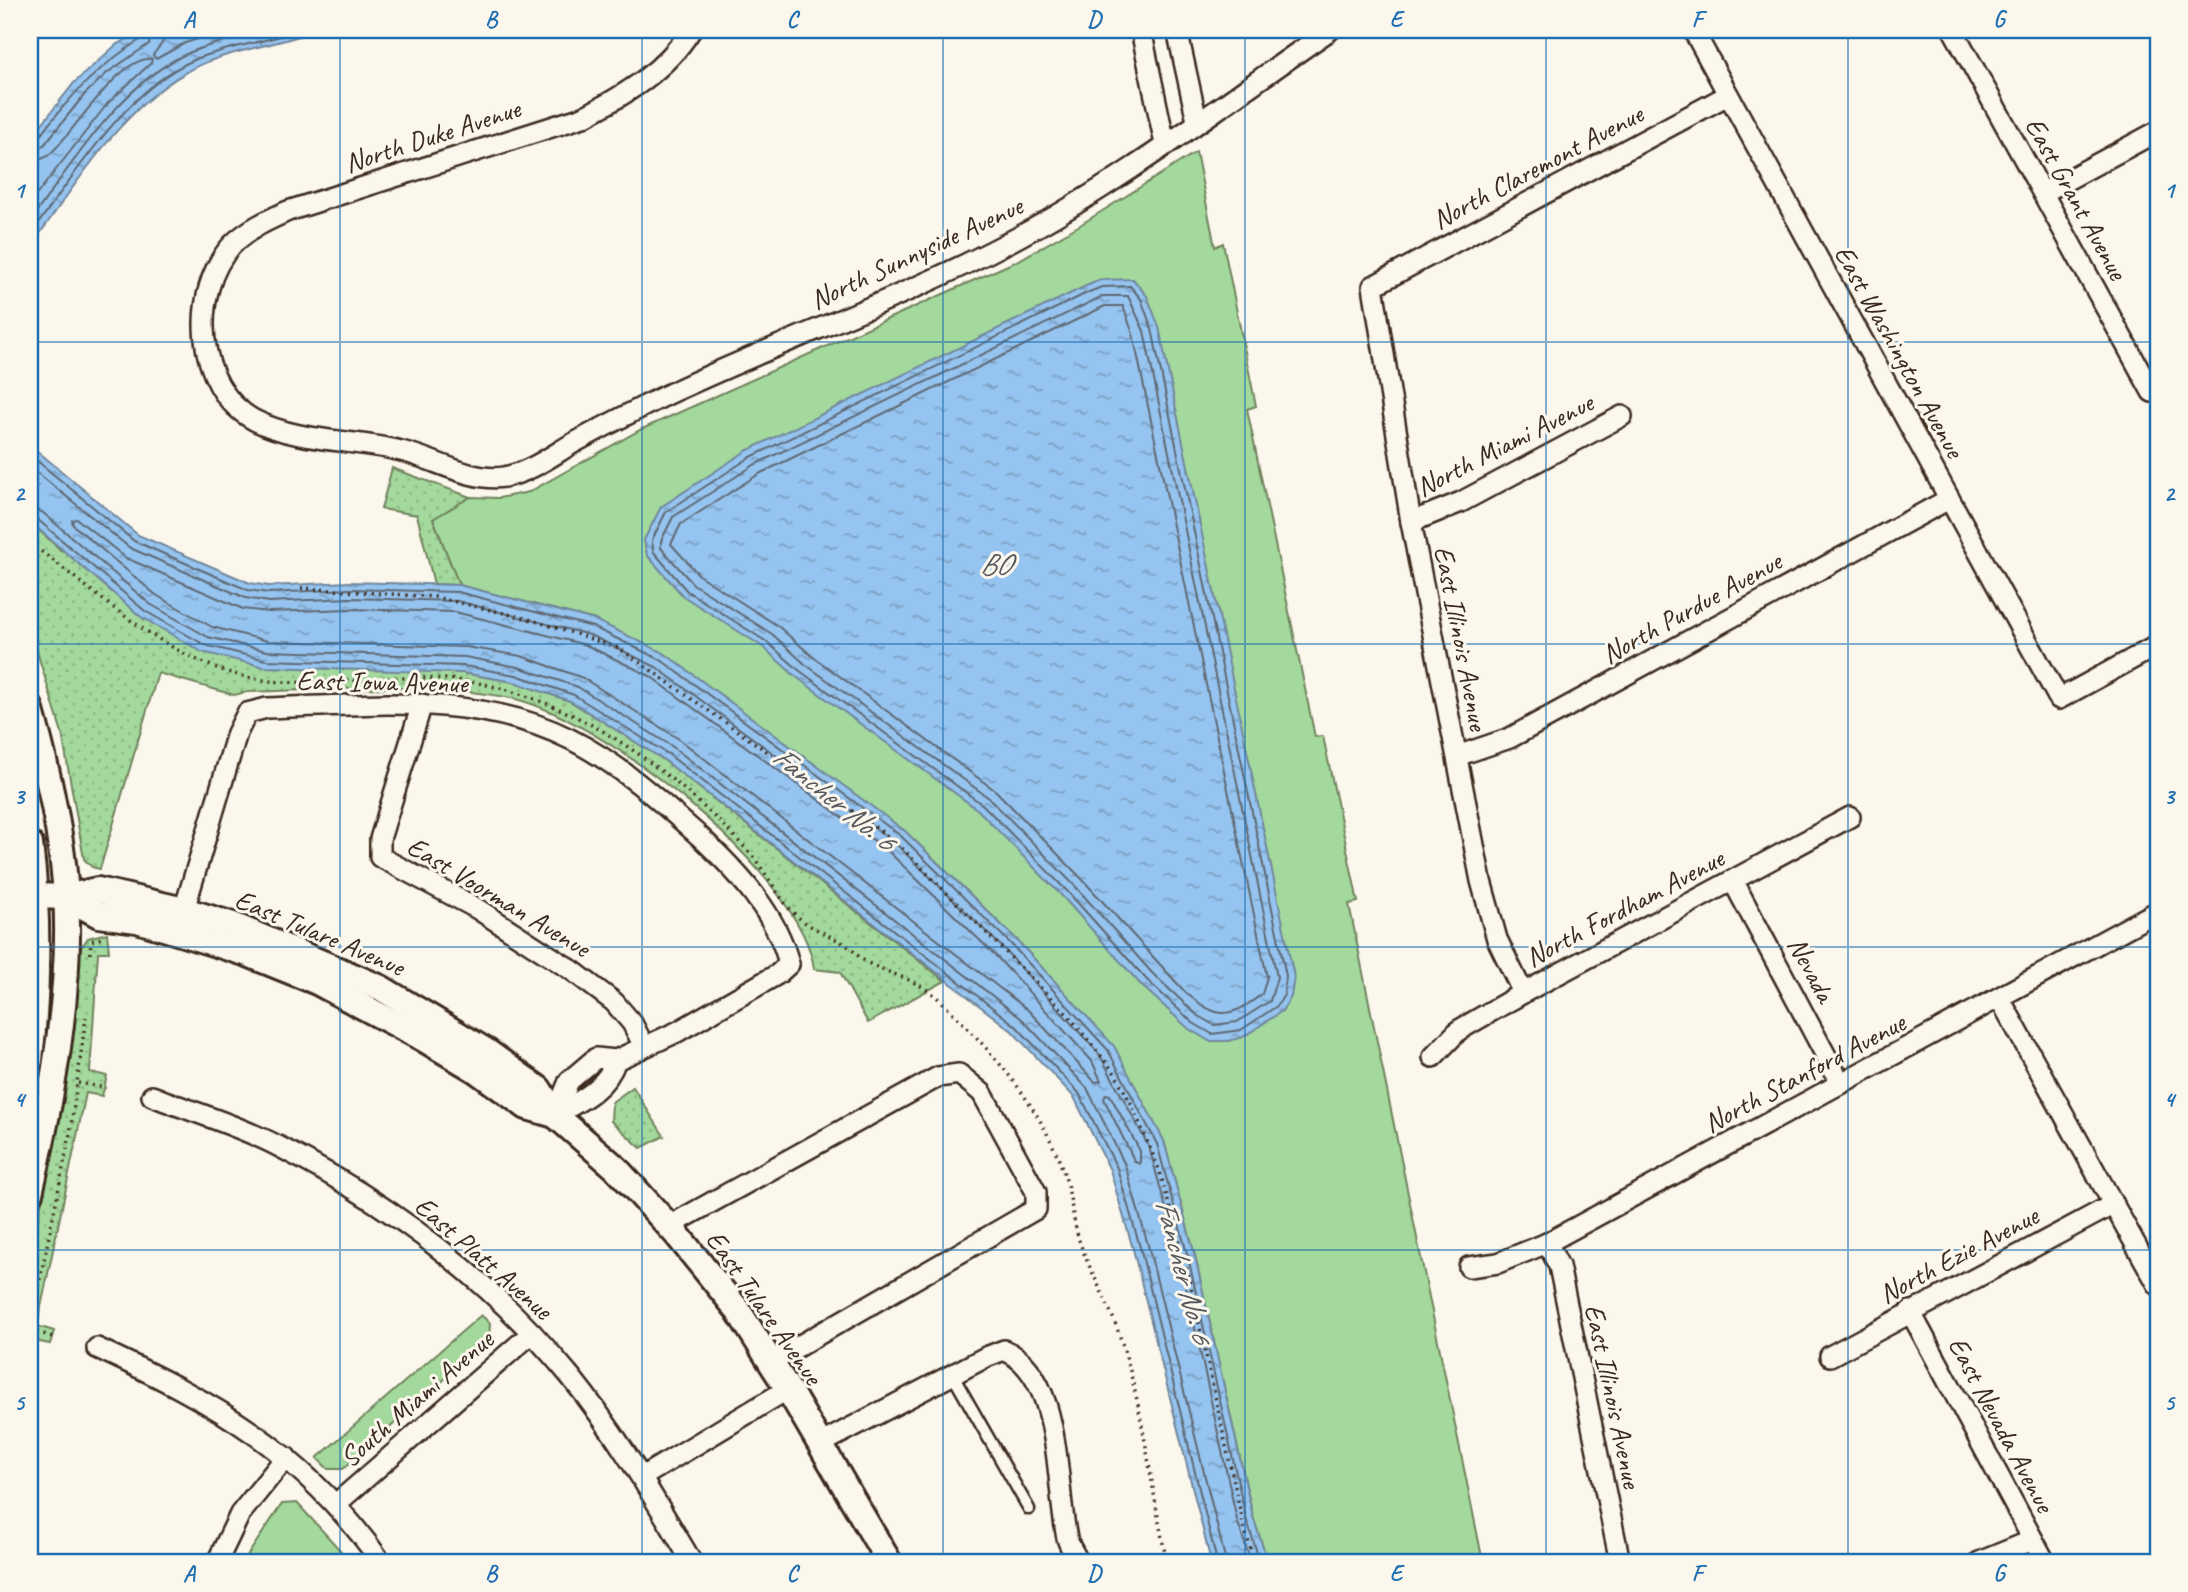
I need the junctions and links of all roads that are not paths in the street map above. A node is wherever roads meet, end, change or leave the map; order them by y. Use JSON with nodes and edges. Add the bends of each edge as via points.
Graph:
{"nodes":[{"id":1,"x":691,"y":30,"type":"edge"},
{"id":2,"x":1141,"y":30,"type":"edge"},
{"id":3,"x":1177,"y":30,"type":"edge"},
{"id":4,"x":1330,"y":30,"type":"edge"},
{"id":5,"x":1693,"y":30,"type":"edge"},
{"id":6,"x":1952,"y":30,"type":"edge"},
{"id":7,"x":1728,"y":94,"type":"junction"},
{"id":8,"x":1197,"y":121,"type":"junction"},
{"id":9,"x":2158,"y":131,"type":"edge"},
{"id":10,"x":1165,"y":145,"type":"junction"},
{"id":11,"x":2043,"y":193,"type":"junction"},
{"id":12,"x":1373,"y":286,"type":"joint"},
{"id":13,"x":2155,"y":391,"type":"edge"},
{"id":14,"x":1622,"y":416,"type":"dead end"},
{"id":15,"x":499,"y":478,"type":"joint"},
{"id":16,"x":1949,"y":499,"type":"junction"},
{"id":17,"x":1411,"y":522,"type":"junction"},
{"id":18,"x":2158,"y":645,"type":"edge"},
{"id":19,"x":422,"y":704,"type":"junction"},
{"id":20,"x":30,"y":707,"type":"edge"},
{"id":21,"x":1457,"y":756,"type":"junction"},
{"id":22,"x":1850,"y":817,"type":"dead end"},
{"id":23,"x":30,"y":844,"type":"edge"},
{"id":24,"x":1733,"y":881,"type":"junction"},
{"id":25,"x":35,"y":896,"type":"junction"},
{"id":26,"x":66,"y":897,"type":"junction"},
{"id":27,"x":184,"y":910,"type":"junction"},
{"id":28,"x":2158,"y":911,"type":"edge"},
{"id":29,"x":1522,"y":993,"type":"junction"},
{"id":30,"x":2000,"y":999,"type":"junction"},
{"id":31,"x":644,"y":1045,"type":"junction"},
{"id":32,"x":1433,"y":1057,"type":"dead end"},
{"id":33,"x":30,"y":1060,"type":"edge"},
{"id":34,"x":1841,"y":1083,"type":"junction"},
{"id":35,"x":152,"y":1096,"type":"dead end"},
{"id":36,"x":555,"y":1115,"type":"junction"},
{"id":37,"x":30,"y":1193,"type":"edge"},
{"id":38,"x":2113,"y":1204,"type":"junction"},
{"id":39,"x":670,"y":1226,"type":"junction"},
{"id":40,"x":1547,"y":1243,"type":"junction"},
{"id":41,"x":1469,"y":1267,"type":"dead end"},
{"id":42,"x":2158,"y":1285,"type":"edge"},
{"id":43,"x":1910,"y":1311,"type":"junction"},
{"id":44,"x":532,"y":1333,"type":"junction"},
{"id":45,"x":97,"y":1348,"type":"dead end"},
{"id":46,"x":1830,"y":1356,"type":"dead end"},
{"id":47,"x":771,"y":1362,"type":"junction"},
{"id":48,"x":952,"y":1374,"type":"junction"},
{"id":49,"x":788,"y":1389,"type":"junction"},
{"id":50,"x":820,"y":1444,"type":"junction"},
{"id":51,"x":286,"y":1457,"type":"junction"},
{"id":52,"x":642,"y":1477,"type":"junction"},
{"id":53,"x":336,"y":1504,"type":"junction"},
{"id":54,"x":1029,"y":1509,"type":"dead end"},
{"id":55,"x":2033,"y":1540,"type":"junction"},
{"id":56,"x":217,"y":1562,"type":"edge"},
{"id":57,"x":382,"y":1562,"type":"edge"},
{"id":58,"x":692,"y":1562,"type":"edge"},
{"id":59,"x":888,"y":1562,"type":"edge"},
{"id":60,"x":1079,"y":1562,"type":"edge"},
{"id":61,"x":1620,"y":1562,"type":"edge"},
{"id":62,"x":1979,"y":1562,"type":"edge"},
{"id":63,"x":2045,"y":1562,"type":"edge"}],
"edges":[{"from":1,"to":15,"type":"street","name":"North Duke Avenue","via":[[657,70],[622,97],[583,117],[288,211],[252,228],[230,247],[215,271],[206,302],[205,341],[218,381],[235,406],[252,419],[274,428],[401,451],[473,475]]},
{"from":2,"to":10,"type":"street"},
{"from":3,"to":8,"type":"street"},
{"from":4,"to":8,"type":"street","name":"North Sunnyside Avenue"},
{"from":5,"to":7,"type":"street","name":"East Washington Avenue"},
{"from":6,"to":11,"type":"street","name":"East Grant Avenue"},
{"from":7,"to":12,"type":"street","name":"North Claremont Avenue"},
{"from":7,"to":16,"type":"street","name":"East Washington Avenue"},
{"from":8,"to":10,"type":"street","name":"North Sunnyside Avenue"},
{"from":9,"to":11,"type":"street"},
{"from":10,"to":15,"type":"street","name":"North Sunnyside Avenue","via":[[1067,210],[951,272],[702,378],[525,470]]},
{"from":11,"to":13,"type":"street","name":"East Grant Avenue"},
{"from":12,"to":17,"type":"street","name":"East Illinois Avenue"},
{"from":14,"to":17,"type":"street","name":"North Miami Avenue","via":[[1461,502]]},
{"from":16,"to":18,"type":"street","name":"East Washington Avenue","via":[[2059,699]]},
{"from":16,"to":21,"type":"street","name":"North Purdue Avenue","via":[[1510,738]]},
{"from":17,"to":21,"type":"street","name":"East Illinois Avenue"},
{"from":19,"to":27,"type":"street","name":"East Iowa Avenue","via":[[267,708],[247,713]]},
{"from":19,"to":31,"type":"street","name":"East Voorman Avenue","via":[[380,839],[380,857],[476,908],[573,971],[614,1002]]},
{"from":19,"to":31,"type":"street","name":"East Iowa Avenue","via":[[460,707],[535,724],[610,764],[678,817],[738,875],[777,929],[789,964],[778,974],[688,1026]]},
{"from":20,"to":26,"type":"street"},
{"from":21,"to":29,"type":"street","name":"East Illinois Avenue","via":[[1481,881],[1497,939]]},
{"from":22,"to":24,"type":"street","name":"North Fordham Avenue"},
{"from":23,"to":25,"type":"street"},
{"from":24,"to":29,"type":"street","name":"North Fordham Avenue"},
{"from":24,"to":34,"type":"street","name":"Nevada"},
{"from":25,"to":26,"type":"street","name":"East Tulare Avenue"},
{"from":25,"to":33,"type":"street","via":[[36,992]]},
{"from":26,"to":27,"type":"street","name":"East Tulare Avenue","via":[[98,890]]},
{"from":26,"to":36,"type":"street","name":"East Tulare Avenue","via":[[99,915],[177,932],[317,982],[476,1070],[527,1107]]},
{"from":26,"to":37,"type":"street","via":[[63,996]]},
{"from":27,"to":36,"type":"street","name":"East Tulare Avenue","via":[[294,949],[381,988],[540,1089]]},
{"from":28,"to":30,"type":"street","name":"North Stanford Avenue"},
{"from":29,"to":32,"type":"street","name":"North Fordham Avenue","via":[[1459,1030]]},
{"from":30,"to":34,"type":"street","name":"North Stanford Avenue"},
{"from":30,"to":38,"type":"street"},
{"from":31,"to":36,"type":"street","via":[[616,1060],[596,1058],[582,1068],[569,1081]]},
{"from":34,"to":40,"type":"street","name":"North Stanford Avenue"},
{"from":35,"to":44,"type":"street","name":"East Platt Avenue","via":[[273,1143],[337,1178],[454,1259]]},
{"from":36,"to":39,"type":"street","name":"East Tulare Avenue","via":[[616,1168]]},
{"from":38,"to":42,"type":"street"},
{"from":38,"to":43,"type":"street","name":"North Ezie Avenue"},
{"from":39,"to":47,"type":"street","name":"East Tulare Avenue","via":[[737,1310]]},
{"from":39,"to":47,"type":"street","via":[[938,1077],[959,1074],[982,1093],[1036,1192],[1036,1209]]},
{"from":40,"to":41,"type":"street","name":"North Stanford Avenue","via":[[1498,1263]]},
{"from":40,"to":61,"type":"street","name":"East Illinois Avenue","via":[[1559,1266]]},
{"from":43,"to":46,"type":"street","name":"North Ezie Avenue"},
{"from":43,"to":55,"type":"street","name":"East Nevada Avenue"},
{"from":44,"to":52,"type":"street","name":"East Platt Avenue","via":[[600,1416]]},
{"from":44,"to":53,"type":"street","name":"South Miami Avenue"},
{"from":45,"to":51,"type":"street","via":[[179,1385]]},
{"from":47,"to":49,"type":"street","name":"East Tulare Avenue"},
{"from":48,"to":50,"type":"street"},
{"from":48,"to":54,"type":"lane"},
{"from":48,"to":60,"type":"street","via":[[1004,1350],[1019,1356],[1037,1381],[1048,1410],[1068,1541]]},
{"from":49,"to":50,"type":"street","name":"East Tulare Avenue"},
{"from":49,"to":52,"type":"street"},
{"from":50,"to":59,"type":"street","name":"East Tulare Avenue"},
{"from":51,"to":53,"type":"street"},
{"from":51,"to":56,"type":"street","via":[[240,1514]]},
{"from":52,"to":58,"type":"street","name":"East Platt Avenue"},
{"from":53,"to":57,"type":"street"},
{"from":55,"to":62,"type":"street"},
{"from":55,"to":63,"type":"street","name":"East Nevada Avenue"}]}
